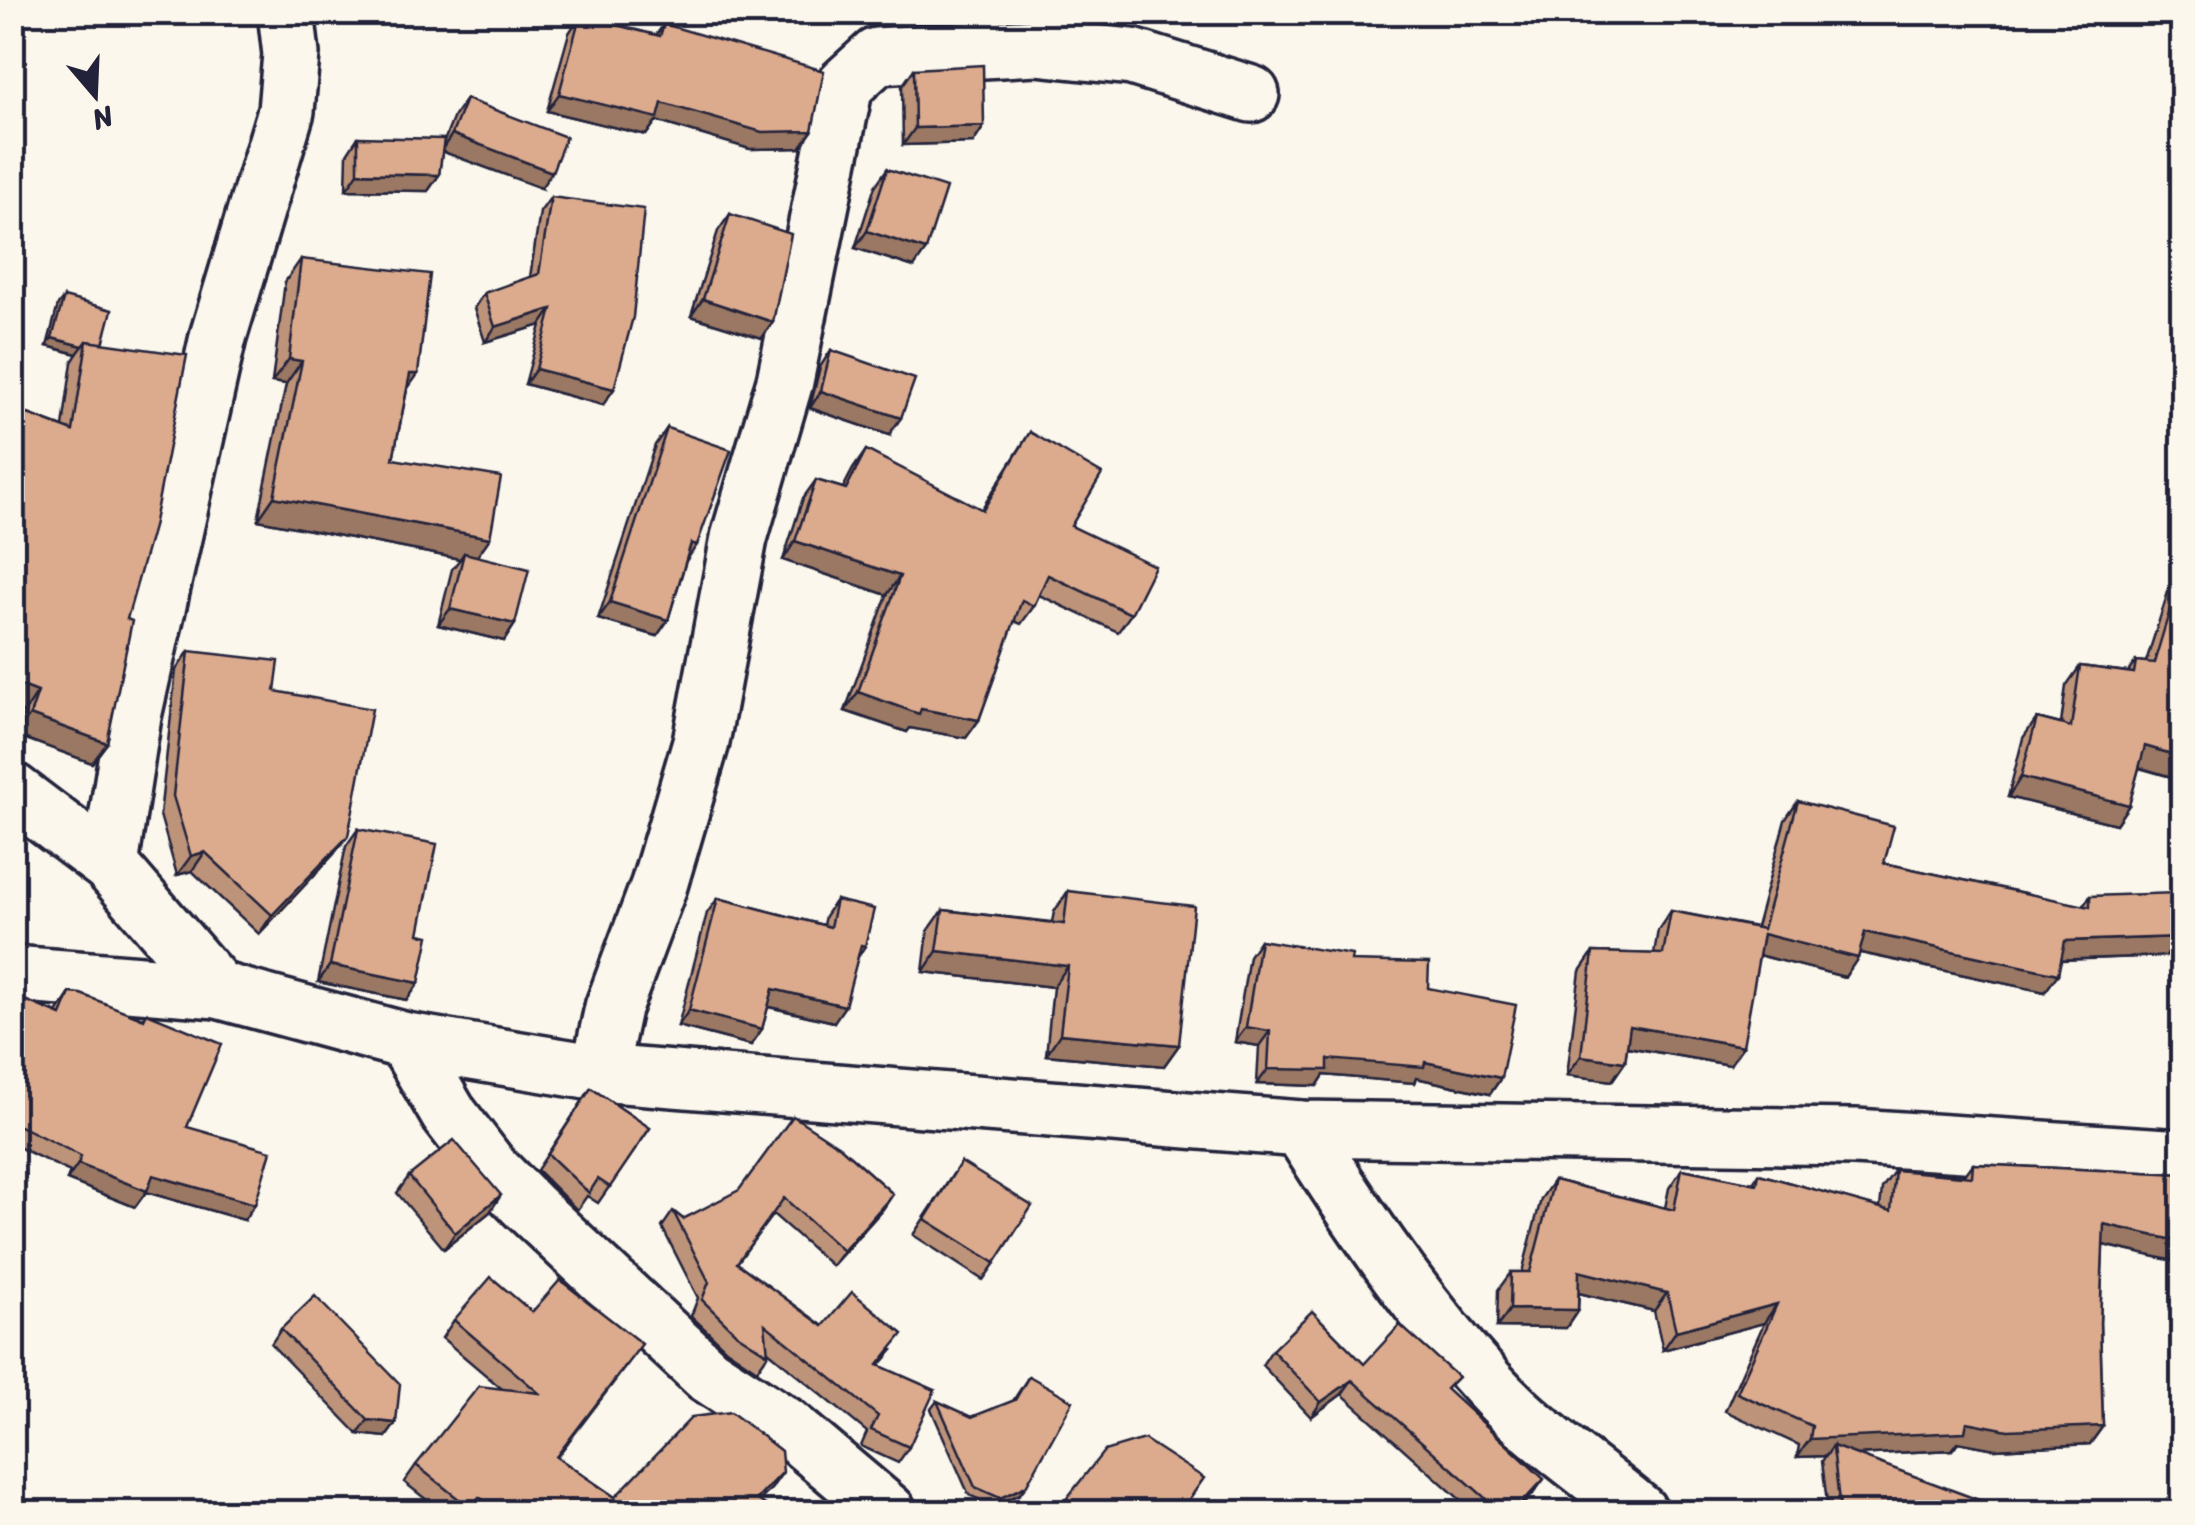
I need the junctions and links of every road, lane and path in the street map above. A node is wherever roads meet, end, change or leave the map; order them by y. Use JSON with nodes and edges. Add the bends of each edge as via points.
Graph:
{"nodes":[{"id":1,"x":286,"y":12,"type":"edge"},
{"id":2,"x":1251,"y":94,"type":"dead end"},
{"id":3,"x":12,"y":791,"type":"edge"},
{"id":4,"x":110,"y":865,"type":"junction"},
{"id":5,"x":12,"y":974,"type":"edge"},
{"id":6,"x":218,"y":990,"type":"junction"},
{"id":7,"x":406,"y":1041,"type":"junction"},
{"id":8,"x":599,"y":1073,"type":"junction"},
{"id":9,"x":1301,"y":1129,"type":"junction"},
{"id":10,"x":2182,"y":1158,"type":"edge"},
{"id":11,"x":888,"y":1512,"type":"edge"},
{"id":12,"x":1639,"y":1512,"type":"edge"}],
"edges":[{"from":1,"to":4,"type":"street","via":[[286,111],[218,337],[133,716]]},
{"from":2,"to":8,"type":"street","via":[[1132,57],[1036,47],[877,56],[845,85],[785,381],[739,538],[701,742],[613,1008]]},
{"from":3,"to":4,"type":"street"},
{"from":4,"to":6,"type":"street"},
{"from":5,"to":6,"type":"street"},
{"from":6,"to":7,"type":"street"},
{"from":7,"to":8,"type":"street"},
{"from":7,"to":11,"type":"street","via":[[448,1113],[529,1207],[707,1374],[785,1426]]},
{"from":8,"to":9,"type":"street"},
{"from":9,"to":10,"type":"street","via":[[1855,1138]]},
{"from":9,"to":12,"type":"street","via":[[1356,1214],[1488,1385]]}]}
